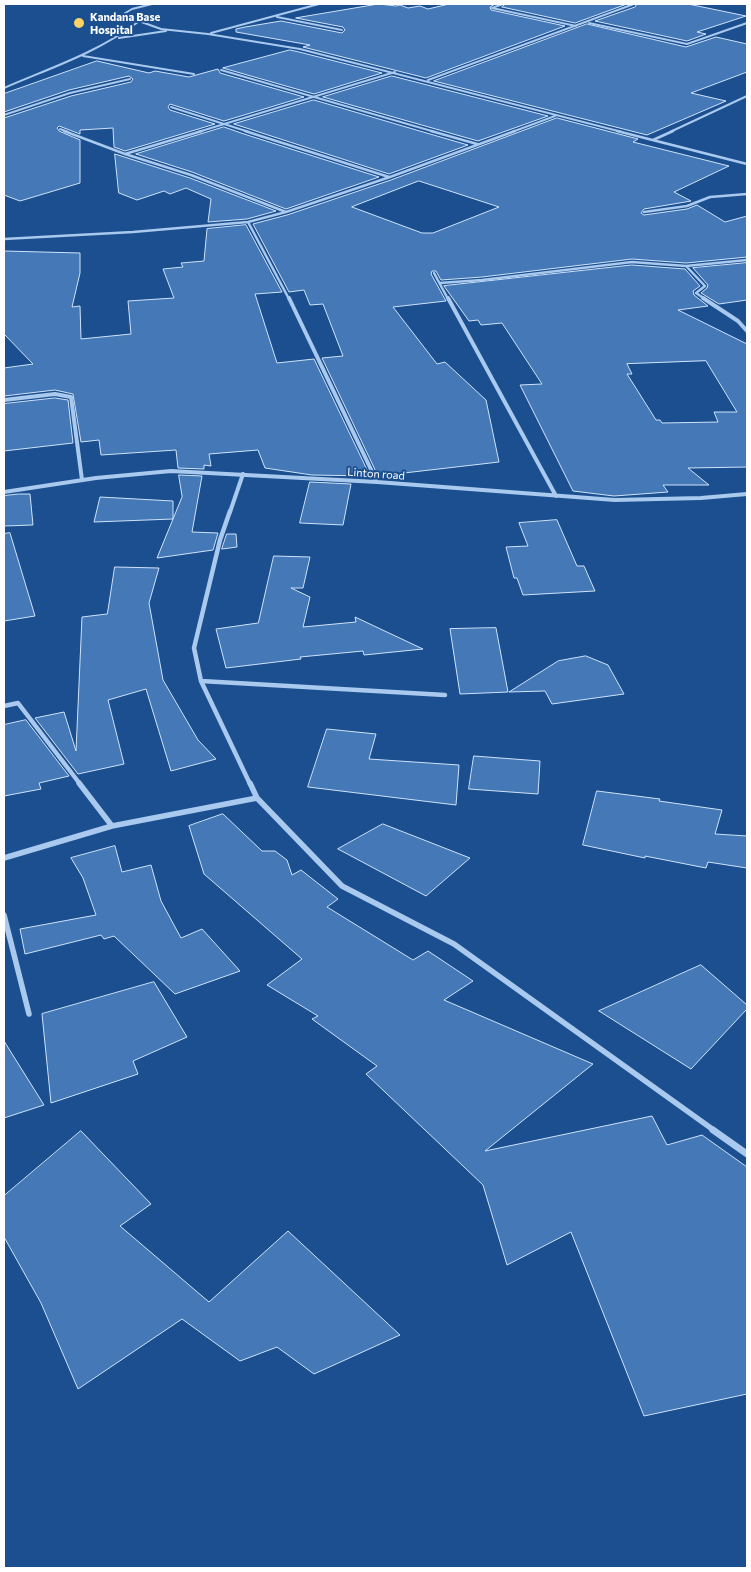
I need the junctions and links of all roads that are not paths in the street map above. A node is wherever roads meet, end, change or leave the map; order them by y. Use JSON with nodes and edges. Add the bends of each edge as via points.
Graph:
{"nodes":[{"id":1,"x":152,"y":4,"type":"edge"},
{"id":2,"x":303,"y":4,"type":"edge"},
{"id":3,"x":320,"y":4,"type":"edge"},
{"id":4,"x":503,"y":4,"type":"edge"},
{"id":5,"x":634,"y":4,"type":"edge"},
{"id":6,"x":311,"y":6,"type":"junction"},
{"id":7,"x":274,"y":16,"type":"junction"},
{"id":8,"x":138,"y":22,"type":"junction"},
{"id":9,"x":588,"y":22,"type":"junction"},
{"id":10,"x":747,"y":23,"type":"edge"},
{"id":11,"x":576,"y":26,"type":"junction"},
{"id":12,"x":342,"y":30,"type":"dead end"},
{"id":13,"x":184,"y":31,"type":"junction"},
{"id":14,"x":208,"y":34,"type":"junction"},
{"id":15,"x":119,"y":38,"type":"junction"},
{"id":16,"x":83,"y":56,"type":"junction"},
{"id":17,"x":221,"y":70,"type":"dead end"},
{"id":18,"x":395,"y":72,"type":"junction"},
{"id":19,"x":194,"y":74,"type":"dead end"},
{"id":20,"x":130,"y":79,"type":"dead end"},
{"id":21,"x":427,"y":80,"type":"junction"},
{"id":22,"x":4,"y":88,"type":"edge"},
{"id":23,"x":747,"y":96,"type":"edge"},
{"id":24,"x":314,"y":97,"type":"junction"},
{"id":25,"x":171,"y":106,"type":"dead end"},
{"id":26,"x":4,"y":115,"type":"edge"},
{"id":27,"x":556,"y":115,"type":"junction"},
{"id":28,"x":224,"y":124,"type":"junction"},
{"id":29,"x":60,"y":129,"type":"dead end"},
{"id":30,"x":652,"y":140,"type":"junction"},
{"id":31,"x":477,"y":144,"type":"junction"},
{"id":32,"x":125,"y":154,"type":"junction"},
{"id":33,"x":747,"y":164,"type":"edge"},
{"id":34,"x":390,"y":177,"type":"junction"},
{"id":35,"x":747,"y":194,"type":"edge"},
{"id":36,"x":286,"y":212,"type":"junction"},
{"id":37,"x":644,"y":212,"type":"dead end"},
{"id":38,"x":248,"y":222,"type":"junction"},
{"id":39,"x":4,"y":239,"type":"edge"},
{"id":40,"x":747,"y":260,"type":"edge"},
{"id":41,"x":686,"y":266,"type":"junction"},
{"id":42,"x":434,"y":273,"type":"dead end"},
{"id":43,"x":440,"y":282,"type":"junction"},
{"id":44,"x":747,"y":330,"type":"edge"},
{"id":45,"x":4,"y":400,"type":"edge"},
{"id":46,"x":242,"y":474,"type":"junction"},
{"id":47,"x":82,"y":480,"type":"junction"},
{"id":48,"x":377,"y":482,"type":"junction"},
{"id":49,"x":4,"y":492,"type":"edge"},
{"id":50,"x":747,"y":494,"type":"edge"},
{"id":51,"x":556,"y":496,"type":"junction"},
{"id":52,"x":202,"y":681,"type":"junction"},
{"id":53,"x":445,"y":695,"type":"dead end"},
{"id":54,"x":4,"y":706,"type":"edge"},
{"id":55,"x":257,"y":798,"type":"junction"},
{"id":56,"x":112,"y":826,"type":"junction"},
{"id":57,"x":4,"y":858,"type":"edge"},
{"id":58,"x":4,"y":915,"type":"edge"},
{"id":59,"x":29,"y":1014,"type":"dead end"},
{"id":60,"x":747,"y":1154,"type":"edge"}],
"edges":[{"from":1,"to":8,"type":"street","via":[[122,15]]},
{"from":2,"to":6,"type":"street"},
{"from":3,"to":6,"type":"street"},
{"from":4,"to":11,"type":"street","via":[[492,8]]},
{"from":5,"to":9,"type":"street"},
{"from":6,"to":7,"type":"street"},
{"from":7,"to":12,"type":"street"},
{"from":7,"to":14,"type":"street"},
{"from":8,"to":13,"type":"street"},
{"from":8,"to":15,"type":"street"},
{"from":9,"to":10,"type":"street","via":[[687,44]]},
{"from":9,"to":11,"type":"street"},
{"from":11,"to":21,"type":"street"},
{"from":13,"to":14,"type":"street"},
{"from":13,"to":15,"type":"street"},
{"from":14,"to":18,"type":"street","via":[[300,48]]},
{"from":15,"to":16,"type":"street"},
{"from":16,"to":19,"type":"street"},
{"from":16,"to":22,"type":"street"},
{"from":17,"to":24,"type":"street"},
{"from":18,"to":21,"type":"street"},
{"from":18,"to":24,"type":"street"},
{"from":20,"to":26,"type":"street","via":[[70,93]]},
{"from":21,"to":27,"type":"street"},
{"from":23,"to":30,"type":"street"},
{"from":24,"to":28,"type":"street"},
{"from":24,"to":31,"type":"street"},
{"from":25,"to":28,"type":"street"},
{"from":27,"to":30,"type":"street"},
{"from":27,"to":31,"type":"street"},
{"from":28,"to":32,"type":"street"},
{"from":28,"to":34,"type":"street"},
{"from":29,"to":32,"type":"street"},
{"from":30,"to":33,"type":"street"},
{"from":31,"to":34,"type":"street"},
{"from":32,"to":36,"type":"street","via":[[191,175]]},
{"from":34,"to":36,"type":"street"},
{"from":35,"to":37,"type":"street","via":[[710,197],[686,206]]},
{"from":36,"to":38,"type":"street"},
{"from":38,"to":39,"type":"street"},
{"from":38,"to":48,"type":"street","via":[[286,292]]},
{"from":40,"to":41,"type":"street"},
{"from":41,"to":43,"type":"street","via":[[632,262]]},
{"from":41,"to":44,"type":"street","via":[[705,286],[696,293]]},
{"from":42,"to":43,"type":"street"},
{"from":43,"to":51,"type":"street"},
{"from":45,"to":47,"type":"street","via":[[55,394],[71,397]]},
{"from":46,"to":47,"type":"street","name":"Linton road","via":[[171,471]]},
{"from":46,"to":48,"type":"street","name":"Linton road"},
{"from":46,"to":52,"type":"street","via":[[220,540],[194,648]]},
{"from":47,"to":49,"type":"street","name":"Linton road"},
{"from":48,"to":51,"type":"street","name":"Linton road"},
{"from":50,"to":51,"type":"street","name":"Linton road","via":[[615,500]]},
{"from":52,"to":53,"type":"street"},
{"from":52,"to":55,"type":"street"},
{"from":54,"to":56,"type":"street","via":[[18,703]]},
{"from":55,"to":56,"type":"street"},
{"from":55,"to":60,"type":"street","via":[[342,886],[454,944]]},
{"from":56,"to":57,"type":"street"},
{"from":58,"to":59,"type":"street"}]}
